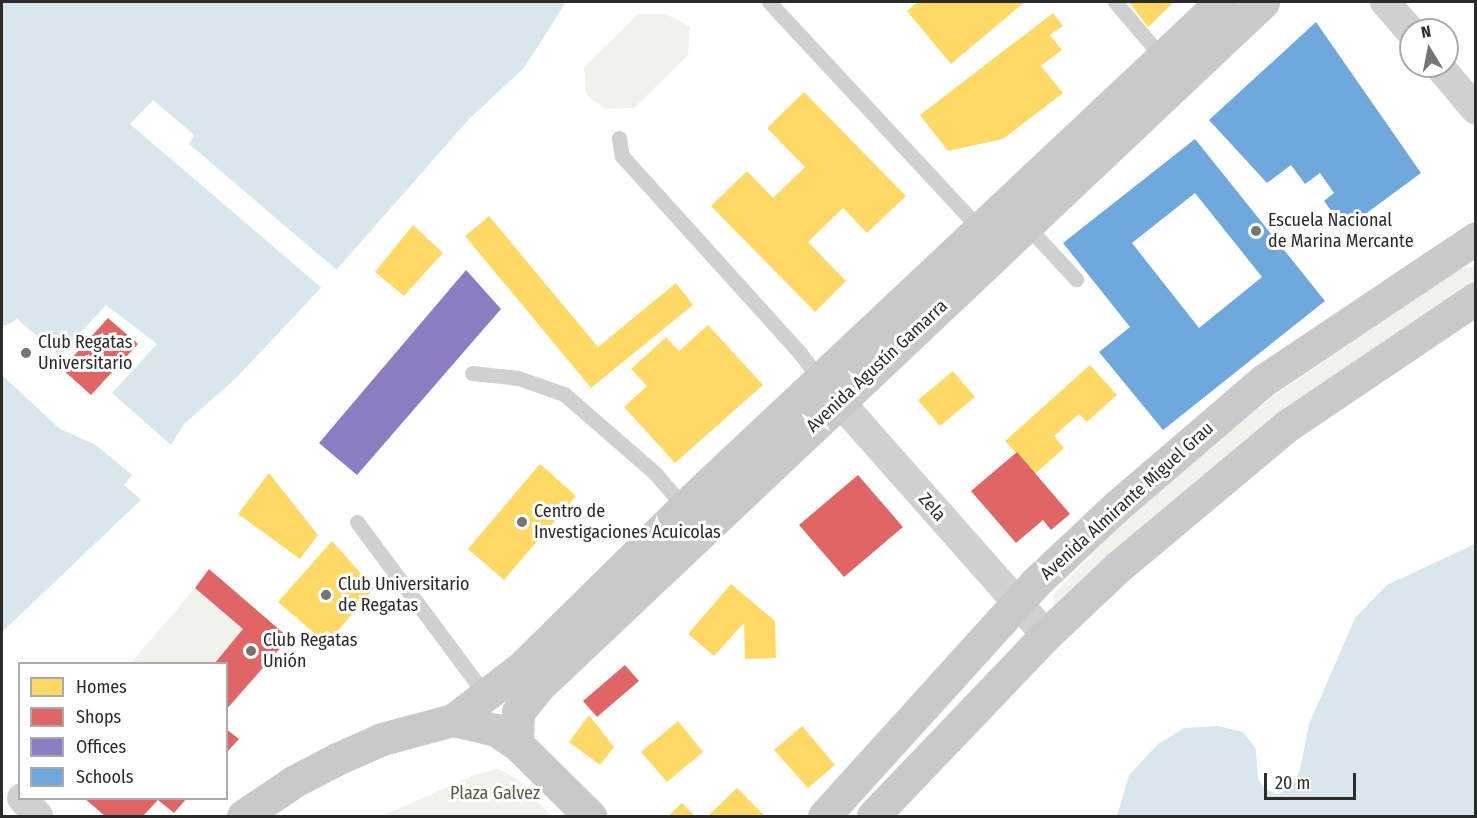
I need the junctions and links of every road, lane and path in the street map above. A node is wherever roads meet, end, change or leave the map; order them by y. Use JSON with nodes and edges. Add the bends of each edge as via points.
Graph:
{"nodes":[{"id":1,"x":769,"y":2,"type":"edge"},
{"id":2,"x":1115,"y":2,"type":"edge"},
{"id":3,"x":1221,"y":2,"type":"edge"},
{"id":4,"x":1263,"y":2,"type":"edge"},
{"id":5,"x":1385,"y":2,"type":"edge"},
{"id":6,"x":1399,"y":18,"type":"edge"},
{"id":7,"x":1162,"y":57,"type":"junction"},
{"id":8,"x":1449,"y":78,"type":"edge"},
{"id":9,"x":1476,"y":110,"type":"edge"},
{"id":10,"x":619,"y":138,"type":"dead end"},
{"id":11,"x":1026,"y":225,"type":"junction"},
{"id":12,"x":980,"y":229,"type":"junction"},
{"id":13,"x":1476,"y":238,"type":"edge"},
{"id":14,"x":1076,"y":279,"type":"dead end"},
{"id":15,"x":1476,"y":298,"type":"edge"},
{"id":16,"x":472,"y":373,"type":"dead end"},
{"id":17,"x":830,"y":390,"type":"junction"},
{"id":18,"x":684,"y":507,"type":"junction"},
{"id":19,"x":357,"y":522,"type":"dead end"},
{"id":20,"x":1015,"y":604,"type":"junction"},
{"id":21,"x":1046,"y":635,"type":"junction"},
{"id":22,"x":487,"y":697,"type":"junction"},
{"id":23,"x":453,"y":720,"type":"junction"},
{"id":24,"x":517,"y":744,"type":"junction"},
{"id":25,"x":2,"y":795,"type":"edge"},
{"id":26,"x":18,"y":798,"type":"edge"},
{"id":27,"x":23,"y":800,"type":"edge"},
{"id":28,"x":38,"y":816,"type":"edge"},
{"id":29,"x":243,"y":816,"type":"edge"},
{"id":30,"x":590,"y":816,"type":"edge"},
{"id":31,"x":824,"y":816,"type":"edge"},
{"id":32,"x":873,"y":816,"type":"edge"}],
"edges":[{"from":1,"to":12,"type":"lane"},
{"from":2,"to":7,"type":"lane"},
{"from":3,"to":7,"type":"main road","name":"Avenida Agustín Gamarra"},
{"from":4,"to":11,"type":"main road","name":"Avenida Agustín Gamarra"},
{"from":5,"to":6,"type":"street"},
{"from":7,"to":12,"type":"main road","name":"Avenida Agustín Gamarra"},
{"from":8,"to":9,"type":"street"},
{"from":10,"to":17,"type":"lane","via":[[622,156]]},
{"from":11,"to":14,"type":"lane"},
{"from":11,"to":17,"type":"main road","name":"Avenida Agustín Gamarra"},
{"from":12,"to":17,"type":"main road","name":"Avenida Agustín Gamarra"},
{"from":13,"to":20,"type":"main road","name":"Avenida Almirante Miguel Grau","via":[[1264,380],[1118,505]]},
{"from":15,"to":21,"type":"main road","via":[[1288,424],[1126,560]]},
{"from":16,"to":18,"type":"lane","via":[[518,378],[564,394],[655,473]]},
{"from":17,"to":18,"type":"main road","name":"Avenida Agustín Gamarra"},
{"from":17,"to":20,"type":"street","name":"Zela"},
{"from":17,"to":24,"type":"main road","name":"Avenida Agustín Gamarra","via":[[527,698],[518,712]]},
{"from":18,"to":22,"type":"main road","name":"Avenida Agustín Gamarra"},
{"from":19,"to":22,"type":"lane"},
{"from":20,"to":21,"type":"street","name":"Zela"},
{"from":20,"to":31,"type":"main road","name":"Avenida Almirante Miguel Grau"},
{"from":21,"to":32,"type":"main road"},
{"from":22,"to":23,"type":"main road","name":"Avenida Agustín Gamarra"},
{"from":23,"to":24,"type":"main road","via":[[496,730]]},
{"from":23,"to":29,"type":"main road","via":[[382,739],[337,759],[293,782]]},
{"from":24,"to":30,"type":"main road"},
{"from":25,"to":26,"type":"street"},
{"from":27,"to":28,"type":"street"}]}
